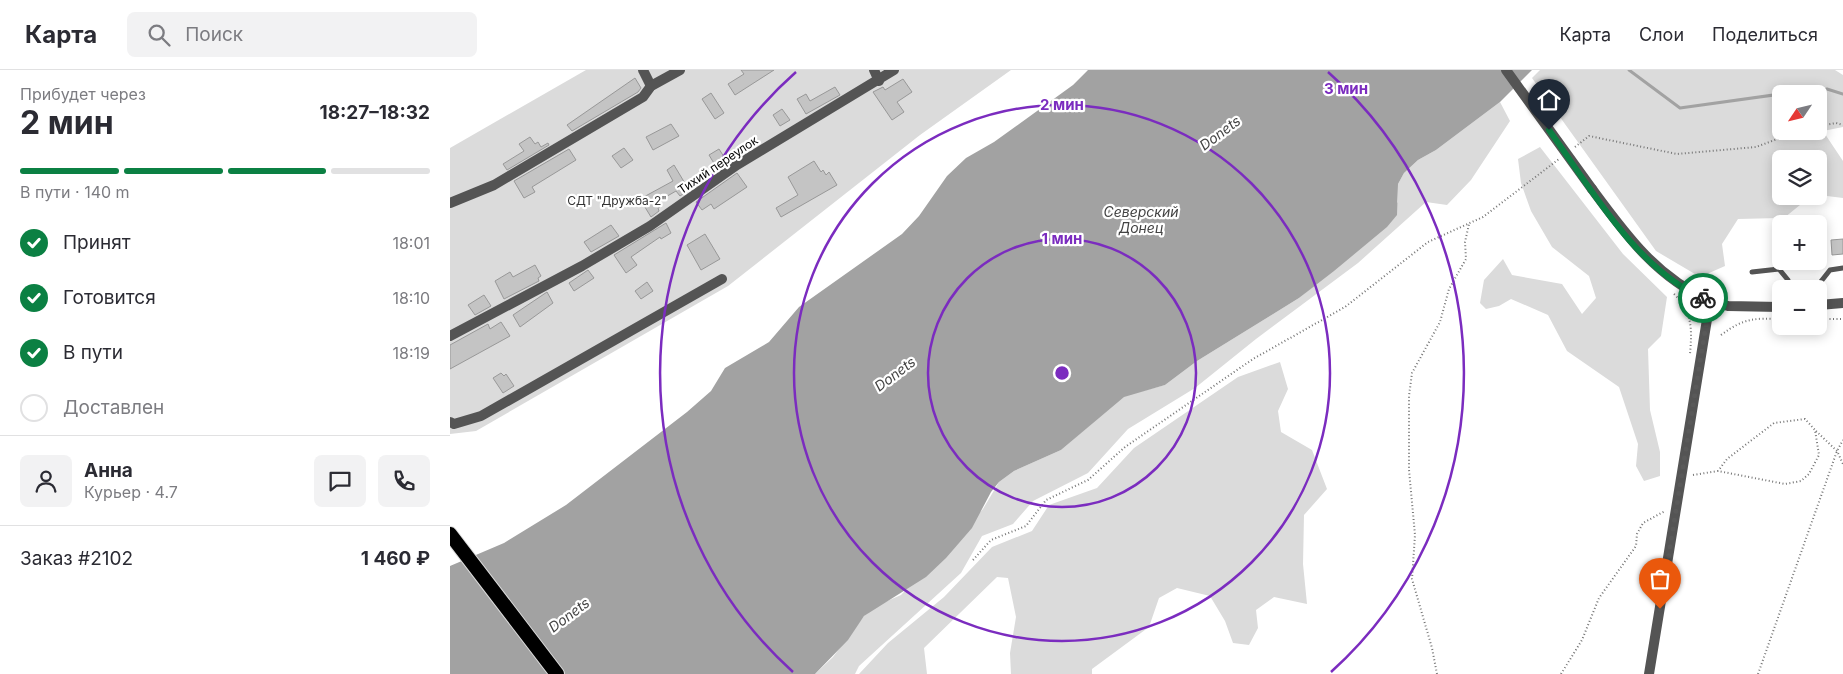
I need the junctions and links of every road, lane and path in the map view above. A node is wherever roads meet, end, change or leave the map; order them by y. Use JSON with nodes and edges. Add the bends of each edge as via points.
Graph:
{"nodes":[{"id":1,"x":643,"y":70,"type":"edge"},
{"id":2,"x":680,"y":70,"type":"edge"},
{"id":3,"x":874,"y":70,"type":"edge"},
{"id":4,"x":894,"y":70,"type":"edge"},
{"id":5,"x":1506,"y":70,"type":"edge"},
{"id":6,"x":879,"y":81,"type":"junction"},
{"id":7,"x":651,"y":86,"type":"junction"},
{"id":8,"x":1828,"y":124,"type":"edge"},
{"id":9,"x":1843,"y":126,"type":"edge"},
{"id":10,"x":1775,"y":140,"type":"edge"},
{"id":11,"x":1574,"y":148,"type":"dead end"},
{"id":12,"x":1559,"y":160,"type":"dead end"},
{"id":13,"x":450,"y":203,"type":"edge"},
{"id":14,"x":1469,"y":224,"type":"junction"},
{"id":15,"x":1843,"y":268,"type":"edge"},
{"id":16,"x":1752,"y":272,"type":"dead end"},
{"id":17,"x":722,"y":279,"type":"dead end"},
{"id":18,"x":1788,"y":280,"type":"edge"},
{"id":19,"x":1822,"y":280,"type":"edge"},
{"id":20,"x":1679,"y":298,"type":"dead end"},
{"id":21,"x":1710,"y":301,"type":"junction"},
{"id":22,"x":1843,"y":303,"type":"edge"},
{"id":23,"x":1827,"y":304,"type":"edge"},
{"id":24,"x":1772,"y":307,"type":"edge"},
{"id":25,"x":1843,"y":318,"type":"edge"},
{"id":26,"x":1772,"y":319,"type":"edge"},
{"id":27,"x":1827,"y":319,"type":"edge"},
{"id":28,"x":1692,"y":328,"type":"dead end"},
{"id":29,"x":1721,"y":334,"type":"dead end"},
{"id":30,"x":450,"y":336,"type":"edge"},
{"id":31,"x":450,"y":422,"type":"edge"},
{"id":32,"x":1815,"y":430,"type":"junction"},
{"id":33,"x":1843,"y":440,"type":"edge"},
{"id":34,"x":1837,"y":451,"type":"junction"},
{"id":35,"x":1843,"y":464,"type":"edge"},
{"id":36,"x":1718,"y":470,"type":"junction"},
{"id":37,"x":1681,"y":478,"type":"junction"},
{"id":38,"x":1676,"y":507,"type":"junction"},
{"id":39,"x":450,"y":534,"type":"edge"},
{"id":40,"x":973,"y":560,"type":"dead end"},
{"id":41,"x":557,"y":674,"type":"edge"},
{"id":42,"x":1437,"y":674,"type":"edge"},
{"id":43,"x":1561,"y":674,"type":"edge"},
{"id":44,"x":1649,"y":674,"type":"edge"},
{"id":45,"x":1758,"y":674,"type":"edge"}],
"edges":[{"from":1,"to":7,"type":"street"},
{"from":2,"to":7,"type":"street"},
{"from":3,"to":6,"type":"street"},
{"from":4,"to":6,"type":"street","name":"Тихий переулок"},
{"from":5,"to":21,"type":"street","bridge":true,"via":[[1638,249],[1686,291]]},
{"from":6,"to":30,"type":"street","name":"Тихий переулок","via":[[737,165],[650,226]]},
{"from":7,"to":13,"type":"street","via":[[643,97],[494,185]]},
{"from":8,"to":9,"type":"path"},
{"from":10,"to":11,"type":"path","via":[[1756,147],[1677,154],[1589,136]]},
{"from":12,"to":14,"type":"path"},
{"from":14,"to":40,"type":"path","via":[[1428,242],[1345,306],[1253,359],[1125,447],[1088,480],[1046,500],[1026,526],[990,540]]},
{"from":14,"to":42,"type":"path","via":[[1466,259],[1449,289],[1440,322],[1412,373],[1409,396],[1409,470],[1415,535],[1412,579]]},
{"from":15,"to":19,"type":"lane","via":[[1830,270]]},
{"from":16,"to":18,"type":"lane","via":[[1779,269]]},
{"from":17,"to":31,"type":"street","via":[[481,416],[454,424]]},
{"from":20,"to":28,"type":"path"},
{"from":21,"to":24,"type":"street","via":[[1728,306]]},
{"from":21,"to":37,"type":"street"},
{"from":22,"to":23,"type":"street"},
{"from":25,"to":27,"type":"path"},
{"from":26,"to":29,"type":"path","via":[[1752,318]]},
{"from":32,"to":34,"type":"path"},
{"from":32,"to":36,"type":"path","via":[[1805,419],[1774,423],[1727,459]]},
{"from":32,"to":36,"type":"path","via":[[1819,455],[1809,474],[1800,481],[1785,484]]},
{"from":33,"to":34,"type":"path"},
{"from":34,"to":35,"type":"path"},
{"from":34,"to":45,"type":"path"},
{"from":36,"to":37,"type":"path"},
{"from":37,"to":38,"type":"street"},
{"from":38,"to":43,"type":"path","via":[[1643,523],[1637,534],[1636,546],[1599,598],[1582,640]]},
{"from":38,"to":44,"type":"street"},
{"from":39,"to":41,"type":"highway"}]}
